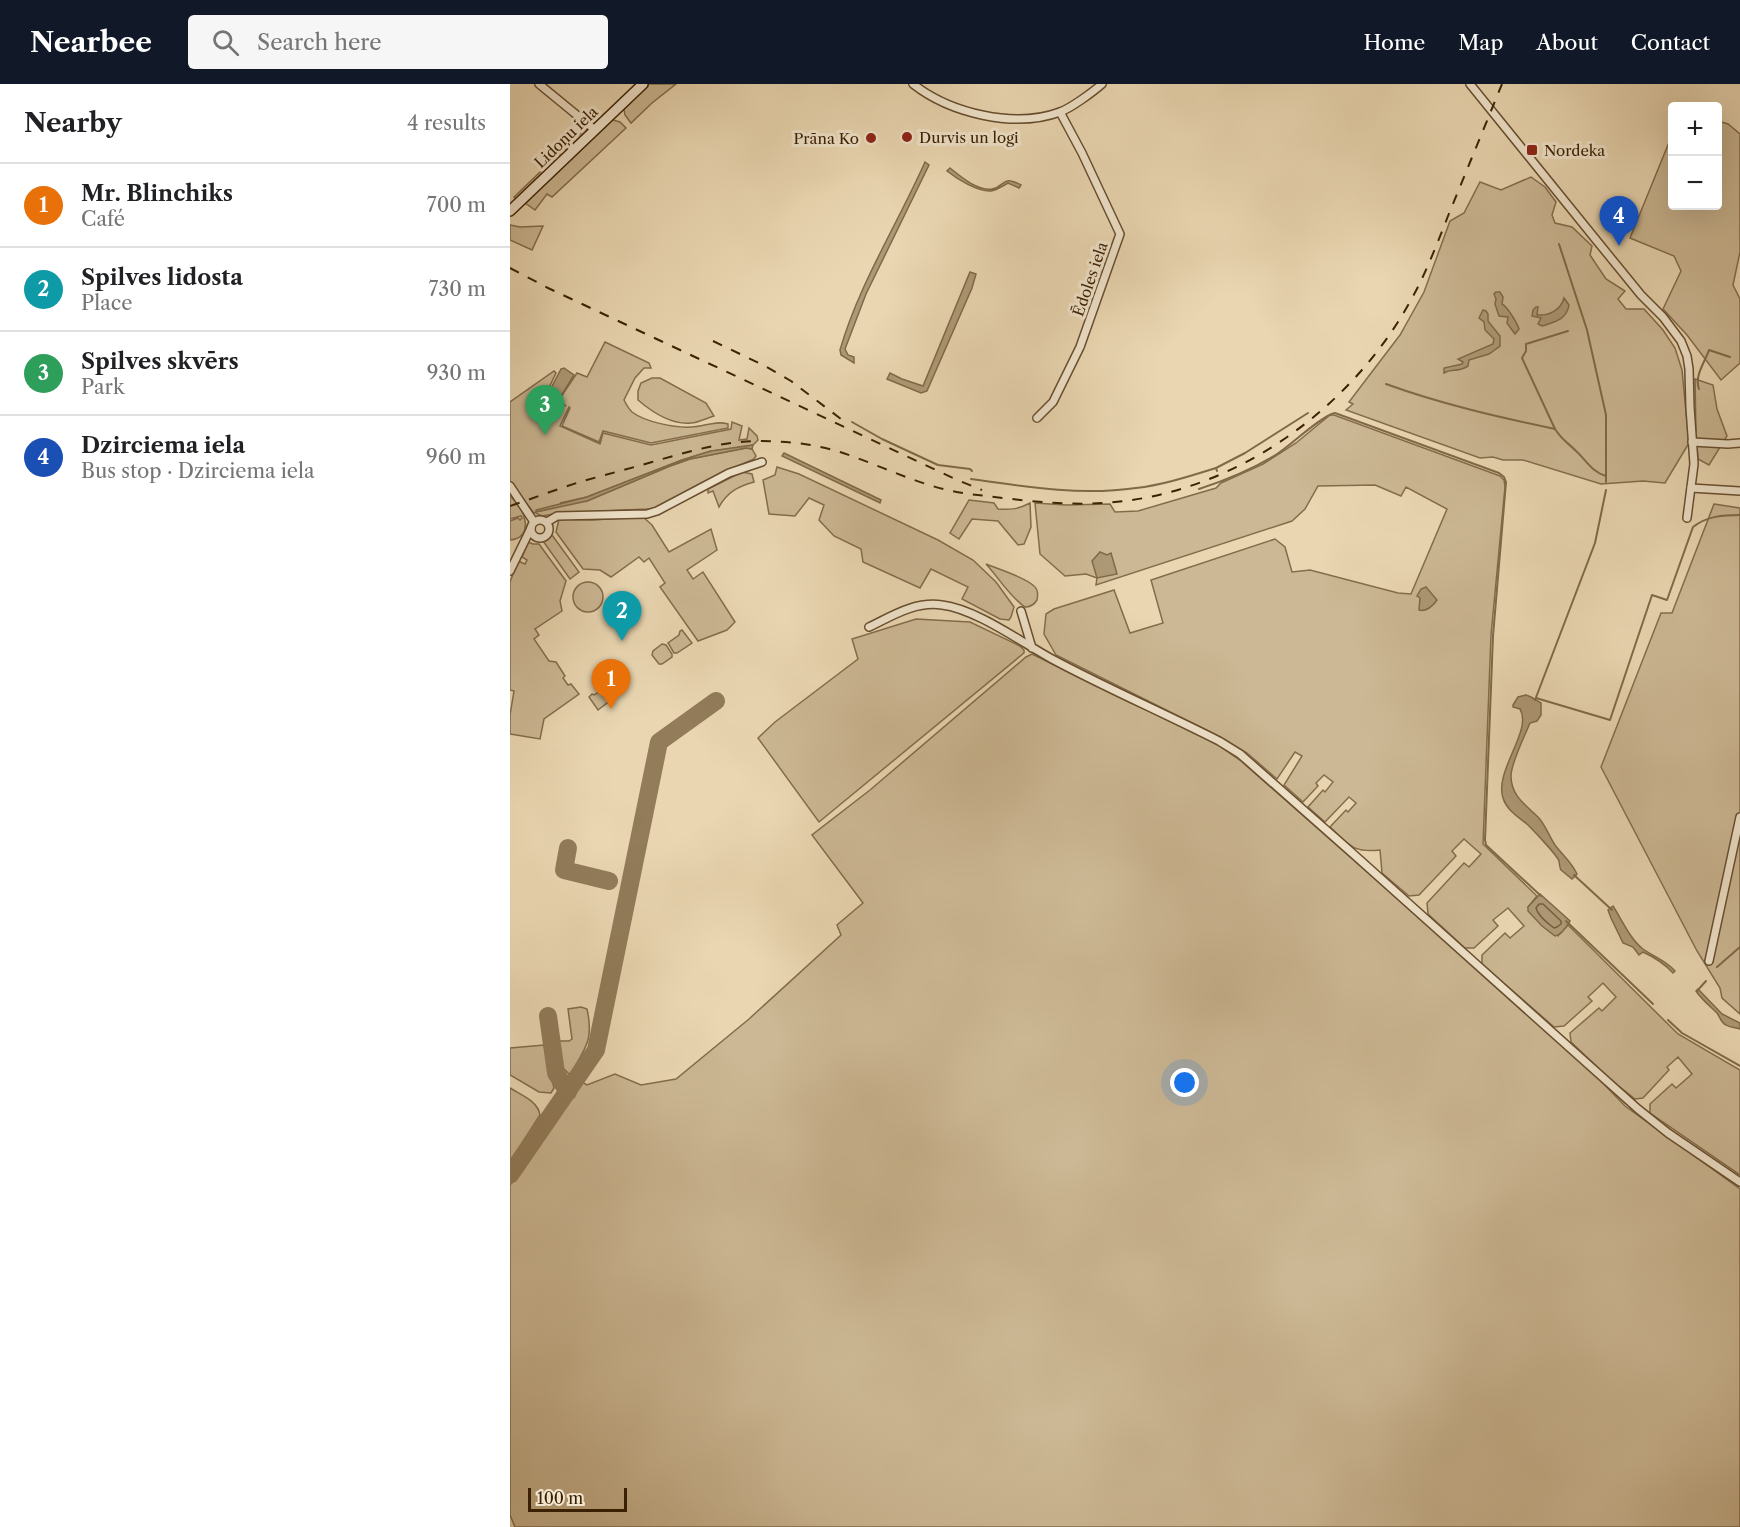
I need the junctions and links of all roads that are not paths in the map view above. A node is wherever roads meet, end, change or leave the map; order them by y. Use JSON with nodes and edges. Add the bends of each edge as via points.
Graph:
{"nodes":[{"id":1,"x":539,"y":84,"type":"edge"},
{"id":2,"x":643,"y":84,"type":"edge"},
{"id":3,"x":914,"y":84,"type":"edge"},
{"id":4,"x":1102,"y":84,"type":"edge"},
{"id":5,"x":1470,"y":84,"type":"edge"},
{"id":6,"x":1060,"y":112,"type":"junction"},
{"id":7,"x":595,"y":130,"type":"junction"},
{"id":8,"x":510,"y":211,"type":"edge"},
{"id":9,"x":1037,"y":418,"type":"dead end"},
{"id":10,"x":1692,"y":442,"type":"junction"},
{"id":11,"x":1740,"y":443,"type":"edge"},
{"id":12,"x":762,"y":462,"type":"dead end"},
{"id":13,"x":510,"y":486,"type":"edge"},
{"id":14,"x":1691,"y":488,"type":"junction"},
{"id":15,"x":1740,"y":490,"type":"edge"},
{"id":16,"x":1687,"y":518,"type":"dead end"},
{"id":17,"x":547,"y":522,"type":"junction"},
{"id":18,"x":533,"y":525,"type":"junction"},
{"id":19,"x":510,"y":572,"type":"edge"},
{"id":20,"x":1021,"y":611,"type":"dead end"},
{"id":21,"x":869,"y":627,"type":"dead end"},
{"id":22,"x":1032,"y":648,"type":"junction"},
{"id":23,"x":1740,"y":817,"type":"edge"},
{"id":24,"x":1709,"y":960,"type":"dead end"},
{"id":25,"x":1740,"y":1182,"type":"edge"}],
"edges":[{"from":1,"to":7,"type":"street"},
{"from":2,"to":7,"type":"street","name":"Lidoņu iela"},
{"from":3,"to":6,"type":"street","via":[[953,106],[982,115],[1031,118]]},
{"from":4,"to":6,"type":"street"},
{"from":5,"to":10,"type":"street","via":[[1681,341],[1689,369]]},
{"from":6,"to":9,"type":"street","name":"Ēdoles iela","via":[[1120,234],[1080,347],[1053,402]]},
{"from":7,"to":8,"type":"street","name":"Lidoņu iela"},
{"from":10,"to":11,"type":"street"},
{"from":10,"to":14,"type":"street"},
{"from":12,"to":17,"type":"street","via":[[729,473],[647,514],[556,516]]},
{"from":13,"to":18,"type":"street"},
{"from":14,"to":15,"type":"street"},
{"from":14,"to":16,"type":"street"},
{"from":17,"to":18,"type":"street","via":[[540,519]]},
{"from":17,"to":18,"type":"street","via":[[549,530],[540,538],[534,536]]},
{"from":18,"to":19,"type":"street"},
{"from":20,"to":22,"type":"street"},
{"from":21,"to":22,"type":"street","via":[[912,607],[943,605],[965,610]]},
{"from":22,"to":25,"type":"street","via":[[1240,754],[1638,1109]]},
{"from":23,"to":24,"type":"street"}]}
